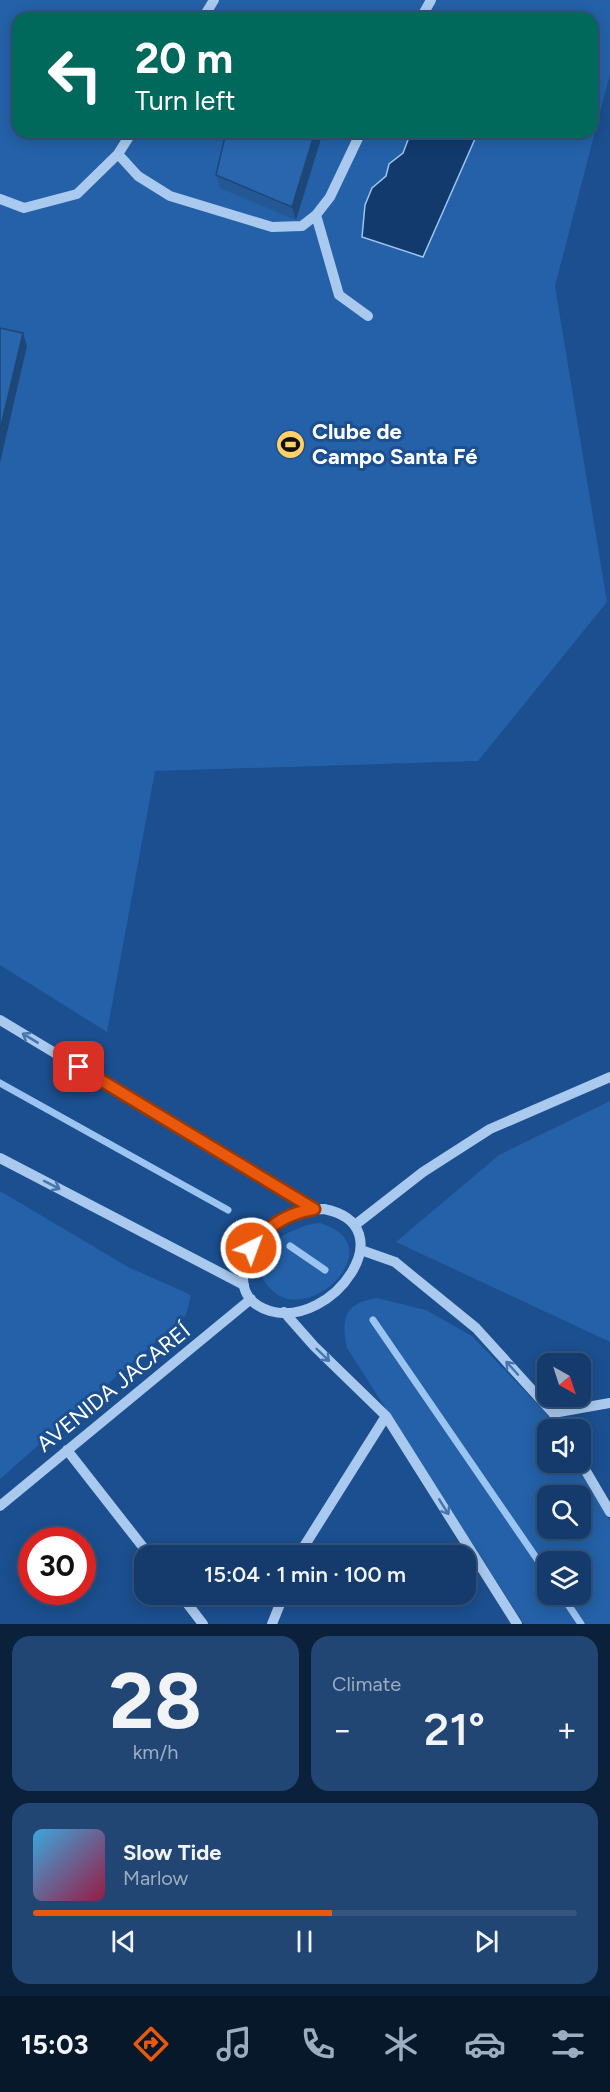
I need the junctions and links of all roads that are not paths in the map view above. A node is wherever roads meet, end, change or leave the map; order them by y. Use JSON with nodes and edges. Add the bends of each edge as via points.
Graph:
{"nodes":[{"id":1,"x":128,"y":138,"type":"edge"},
{"id":2,"x":358,"y":138,"type":"edge"},
{"id":3,"x":118,"y":154,"type":"junction"},
{"id":4,"x":0,"y":199,"type":"edge"},
{"id":5,"x":316,"y":215,"type":"junction"},
{"id":6,"x":368,"y":316,"type":"dead end"},
{"id":7,"x":0,"y":1020,"type":"edge"},
{"id":8,"x":610,"y":1077,"type":"edge"},
{"id":9,"x":0,"y":1158,"type":"edge"},
{"id":10,"x":314,"y":1209,"type":"junction"},
{"id":11,"x":355,"y":1225,"type":"junction"},
{"id":12,"x":361,"y":1250,"type":"junction"},
{"id":13,"x":244,"y":1285,"type":"junction"},
{"id":14,"x":251,"y":1299,"type":"junction"},
{"id":15,"x":284,"y":1312,"type":"junction"},
{"id":16,"x":610,"y":1402,"type":"edge"},
{"id":17,"x":553,"y":1413,"type":"junction"},
{"id":18,"x":386,"y":1416,"type":"junction"},
{"id":19,"x":556,"y":1419,"type":"edge"},
{"id":20,"x":67,"y":1450,"type":"junction"},
{"id":21,"x":587,"y":1473,"type":"edge"},
{"id":22,"x":0,"y":1506,"type":"edge"},
{"id":23,"x":610,"y":1512,"type":"edge"},
{"id":24,"x":141,"y":1545,"type":"edge"},
{"id":25,"x":305,"y":1545,"type":"edge"},
{"id":26,"x":188,"y":1605,"type":"edge"},
{"id":27,"x":280,"y":1605,"type":"edge"},
{"id":28,"x":203,"y":1624,"type":"edge"},
{"id":29,"x":272,"y":1624,"type":"edge"},
{"id":30,"x":517,"y":1624,"type":"edge"}],
"edges":[{"from":1,"to":3,"type":"street"},
{"from":2,"to":5,"type":"street","via":[[330,197]]},
{"from":3,"to":4,"type":"street","via":[[77,194],[24,208]]},
{"from":3,"to":5,"type":"street","via":[[138,176],[170,196],[272,226],[302,226]]},
{"from":5,"to":6,"type":"street","via":[[339,295]]},
{"from":10,"to":7,"type":"street","one_way":true},
{"from":8,"to":11,"type":"street","via":[[490,1129],[423,1172]]},
{"from":9,"to":13,"type":"street","one_way":true},
{"from":10,"to":11,"type":"street","via":[[334,1211]]},
{"from":10,"to":13,"type":"street","via":[[283,1218],[264,1232],[246,1258]]},
{"from":11,"to":12,"type":"street"},
{"from":12,"to":15,"type":"street","via":[[355,1268],[334,1293],[315,1306]]},
{"from":17,"to":12,"type":"street","one_way":true,"via":[[476,1328],[395,1262]]},
{"from":13,"to":14,"type":"street"},
{"from":14,"to":15,"type":"street","via":[[265,1309]]},
{"from":14,"to":20,"type":"street","name":"AVENIDA JACAREÍ"},
{"from":15,"to":18,"type":"street","one_way":true},
{"from":16,"to":17,"type":"street"},
{"from":17,"to":19,"type":"street"},
{"from":18,"to":25,"type":"street"},
{"from":18,"to":30,"type":"street","one_way":true},
{"from":20,"to":22,"type":"street","name":"AVENIDA JACAREÍ"},
{"from":20,"to":24,"type":"street"},
{"from":21,"to":23,"type":"street"},
{"from":26,"to":28,"type":"street"},
{"from":27,"to":29,"type":"street"}]}
